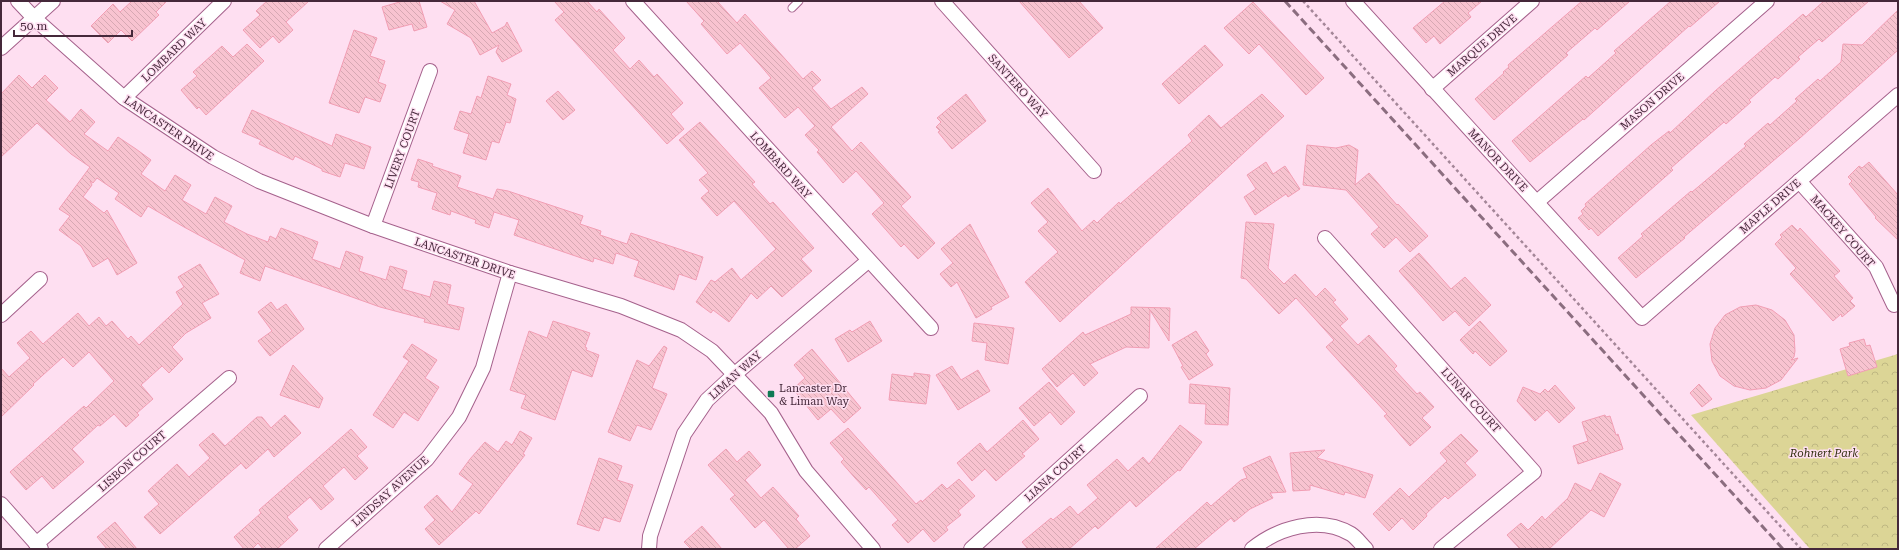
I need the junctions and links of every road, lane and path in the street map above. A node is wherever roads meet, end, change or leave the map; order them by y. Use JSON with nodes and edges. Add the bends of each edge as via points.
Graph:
{"nodes":[{"id":1,"x":18,"y":1,"type":"edge"},
{"id":2,"x":53,"y":1,"type":"edge"},
{"id":3,"x":224,"y":1,"type":"edge"},
{"id":4,"x":633,"y":1,"type":"edge"},
{"id":5,"x":799,"y":1,"type":"edge"},
{"id":6,"x":1304,"y":1,"type":"edge"},
{"id":7,"x":1353,"y":1,"type":"edge"},
{"id":8,"x":1532,"y":1,"type":"edge"},
{"id":9,"x":1767,"y":1,"type":"edge"},
{"id":10,"x":946,"y":2,"type":"edge"},
{"id":11,"x":792,"y":8,"type":"dead end"},
{"id":12,"x":34,"y":18,"type":"junction"},
{"id":13,"x":1,"y":48,"type":"edge"},
{"id":14,"x":430,"y":71,"type":"dead end"},
{"id":15,"x":1432,"y":89,"type":"junction"},
{"id":16,"x":1898,"y":95,"type":"edge"},
{"id":17,"x":124,"y":98,"type":"junction"},
{"id":18,"x":1094,"y":171,"type":"dead end"},
{"id":19,"x":1799,"y":181,"type":"junction"},
{"id":20,"x":1537,"y":202,"type":"junction"},
{"id":21,"x":373,"y":226,"type":"junction"},
{"id":22,"x":1325,"y":238,"type":"dead end"},
{"id":23,"x":868,"y":261,"type":"junction"},
{"id":24,"x":510,"y":274,"type":"junction"},
{"id":25,"x":40,"y":279,"type":"dead end"},
{"id":26,"x":1894,"y":305,"type":"dead end"},
{"id":27,"x":1,"y":315,"type":"edge"},
{"id":28,"x":1642,"y":318,"type":"joint"},
{"id":29,"x":931,"y":328,"type":"dead end"},
{"id":30,"x":735,"y":374,"type":"junction"},
{"id":31,"x":229,"y":378,"type":"dead end"},
{"id":32,"x":1140,"y":396,"type":"dead end"},
{"id":33,"x":1,"y":504,"type":"edge"},
{"id":34,"x":38,"y":546,"type":"edge"},
{"id":35,"x":326,"y":549,"type":"edge"},
{"id":36,"x":649,"y":549,"type":"edge"},
{"id":37,"x":873,"y":549,"type":"edge"},
{"id":38,"x":971,"y":549,"type":"edge"},
{"id":39,"x":1252,"y":549,"type":"edge"},
{"id":40,"x":1366,"y":549,"type":"edge"},
{"id":41,"x":1441,"y":549,"type":"edge"},
{"id":42,"x":1801,"y":549,"type":"edge"}],
"edges":[{"from":1,"to":12,"type":"street","name":"LANCASTER DRIVE"},
{"from":2,"to":12,"type":"street"},
{"from":3,"to":17,"type":"street","name":"LOMBARD WAY"},
{"from":4,"to":23,"type":"street","name":"LOMBARD WAY"},
{"from":5,"to":11,"type":"lane"},
{"from":6,"to":42,"type":"path"},
{"from":7,"to":15,"type":"street","name":"MANOR DRIVE"},
{"from":8,"to":15,"type":"street","name":"MARQUE DRIVE"},
{"from":9,"to":20,"type":"street","name":"MASON DRIVE"},
{"from":10,"to":18,"type":"street","name":"SANTERO WAY"},
{"from":12,"to":13,"type":"street"},
{"from":12,"to":17,"type":"street","name":"LANCASTER DRIVE"},
{"from":14,"to":21,"type":"street","name":"LIVERY COURT"},
{"from":15,"to":20,"type":"street","name":"MANOR DRIVE"},
{"from":16,"to":19,"type":"street","name":"MAPLE DRIVE"},
{"from":17,"to":21,"type":"street","name":"LANCASTER DRIVE","via":[[213,157],[246,175]]},
{"from":19,"to":26,"type":"street","name":"MACKEY COURT","via":[[1876,268]]},
{"from":19,"to":28,"type":"street","name":"MAPLE DRIVE"},
{"from":20,"to":28,"type":"street","name":"MANOR DRIVE"},
{"from":21,"to":24,"type":"street","name":"LANCASTER DRIVE"},
{"from":22,"to":41,"type":"street","name":"LUNAR COURT","via":[[1534,472]]},
{"from":23,"to":29,"type":"street","name":"LOMBARD WAY"},
{"from":23,"to":30,"type":"street","name":"LIMAN WAY"},
{"from":24,"to":30,"type":"street","name":"LANCASTER DRIVE","via":[[621,306],[681,330],[712,351]]},
{"from":24,"to":35,"type":"street","name":"LINDSAY AVENUE","via":[[483,368],[458,417],[426,459]]},
{"from":25,"to":27,"type":"street"},
{"from":30,"to":36,"type":"street","name":"LIMAN WAY","via":[[707,400],[684,434],[650,536]]},
{"from":30,"to":37,"type":"street","name":"LANCASTER DRIVE","via":[[771,413],[806,471]]},
{"from":31,"to":34,"type":"street","name":"LISBON COURT"},
{"from":32,"to":38,"type":"street","name":"LIANA COURT"},
{"from":33,"to":34,"type":"street"},
{"from":39,"to":40,"type":"street","via":[[1265,539],[1289,528],[1313,525],[1351,534]]}]}
